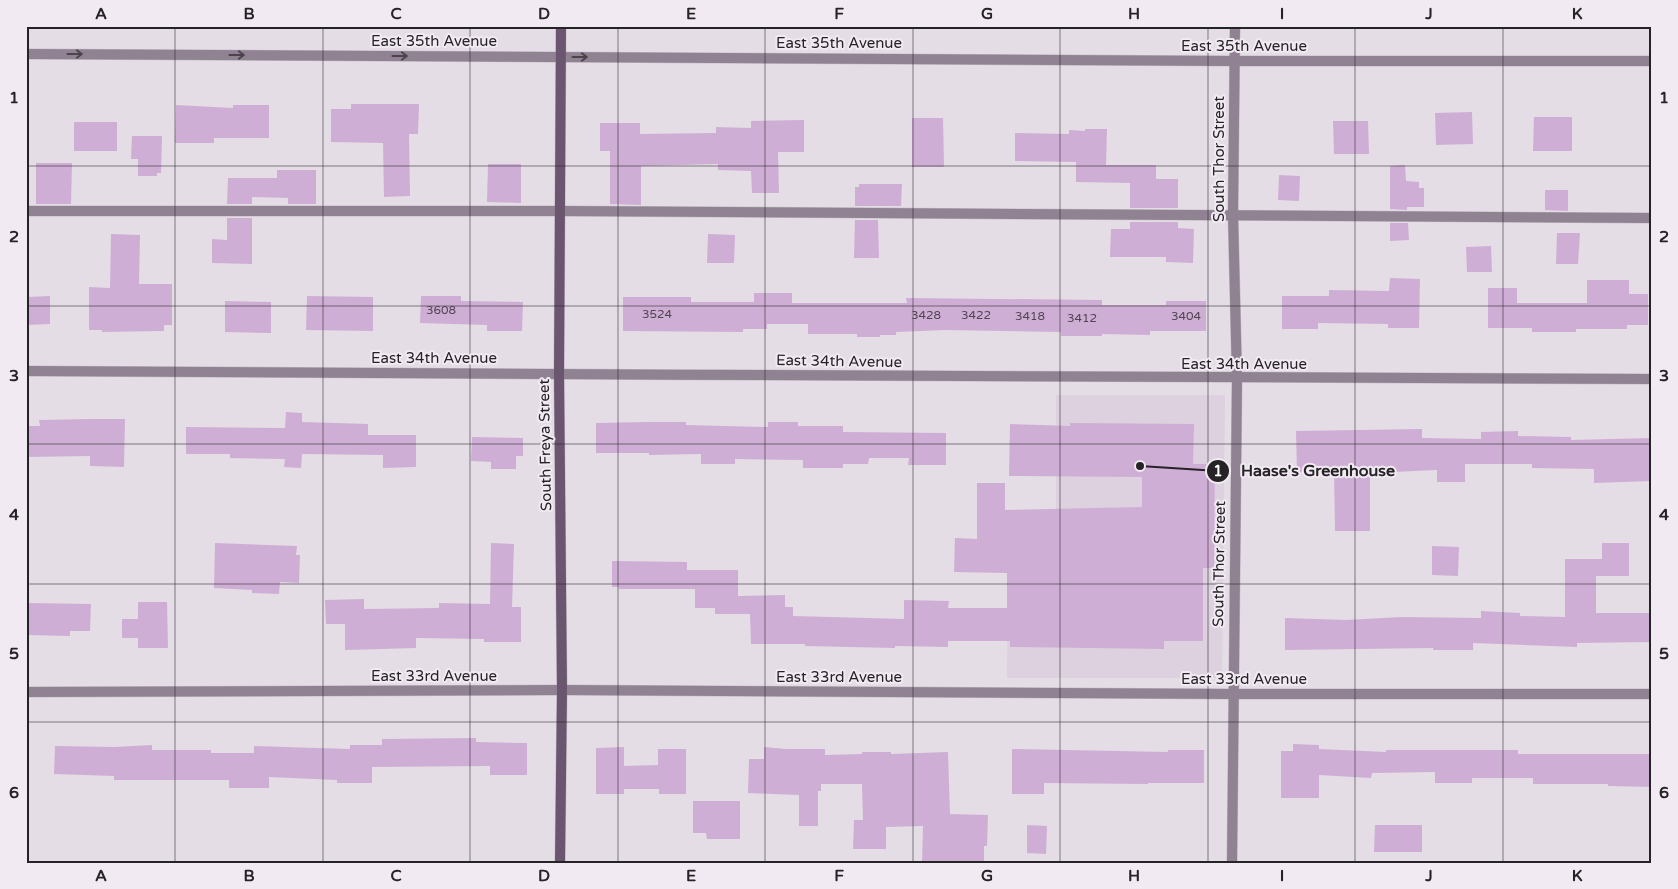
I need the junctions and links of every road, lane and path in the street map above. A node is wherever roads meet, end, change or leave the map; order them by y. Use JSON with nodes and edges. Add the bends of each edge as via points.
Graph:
{"nodes":[{"id":1,"x":561,"y":26,"type":"edge"},
{"id":2,"x":1236,"y":26,"type":"edge"},
{"id":3,"x":26,"y":54,"type":"edge"},
{"id":4,"x":561,"y":56,"type":"junction"},
{"id":5,"x":1234,"y":61,"type":"junction"},
{"id":6,"x":1652,"y":61,"type":"edge"},
{"id":7,"x":560,"y":210,"type":"junction"},
{"id":8,"x":26,"y":211,"type":"edge"},
{"id":9,"x":1233,"y":214,"type":"junction"},
{"id":10,"x":1652,"y":218,"type":"edge"},
{"id":11,"x":26,"y":371,"type":"edge"},
{"id":12,"x":559,"y":373,"type":"junction"},
{"id":13,"x":1237,"y":379,"type":"junction"},
{"id":14,"x":1652,"y":379,"type":"edge"},
{"id":15,"x":562,"y":690,"type":"junction"},
{"id":16,"x":26,"y":692,"type":"edge"},
{"id":17,"x":1233,"y":694,"type":"junction"},
{"id":18,"x":1652,"y":694,"type":"edge"},
{"id":19,"x":560,"y":863,"type":"edge"},
{"id":20,"x":1232,"y":863,"type":"edge"}],
"edges":[{"from":1,"to":4,"type":"main road","name":"South Freya Street"},
{"from":2,"to":5,"type":"street","name":"South Thor Street"},
{"from":3,"to":4,"type":"street","name":"East 35th Avenue","one_way":true},
{"from":4,"to":5,"type":"street","name":"East 35th Avenue","one_way":true},
{"from":4,"to":7,"type":"main road","name":"South Freya Street"},
{"from":5,"to":6,"type":"street","name":"East 35th Avenue"},
{"from":5,"to":9,"type":"street","name":"South Thor Street"},
{"from":7,"to":8,"type":"street"},
{"from":7,"to":9,"type":"street"},
{"from":7,"to":12,"type":"main road","name":"South Freya Street"},
{"from":9,"to":10,"type":"street"},
{"from":9,"to":13,"type":"street","name":"South Thor Street"},
{"from":11,"to":12,"type":"street","name":"East 34th Avenue"},
{"from":12,"to":13,"type":"street","name":"East 34th Avenue"},
{"from":12,"to":15,"type":"main road","name":"South Freya Street"},
{"from":13,"to":14,"type":"street","name":"East 34th Avenue"},
{"from":13,"to":17,"type":"street","name":"South Thor Street"},
{"from":15,"to":16,"type":"street","name":"East 33rd Avenue"},
{"from":15,"to":17,"type":"street","name":"East 33rd Avenue"},
{"from":15,"to":19,"type":"main road","name":"South Freya Street"},
{"from":17,"to":18,"type":"street","name":"East 33rd Avenue"},
{"from":17,"to":20,"type":"street","name":"South Thor Street"}]}
